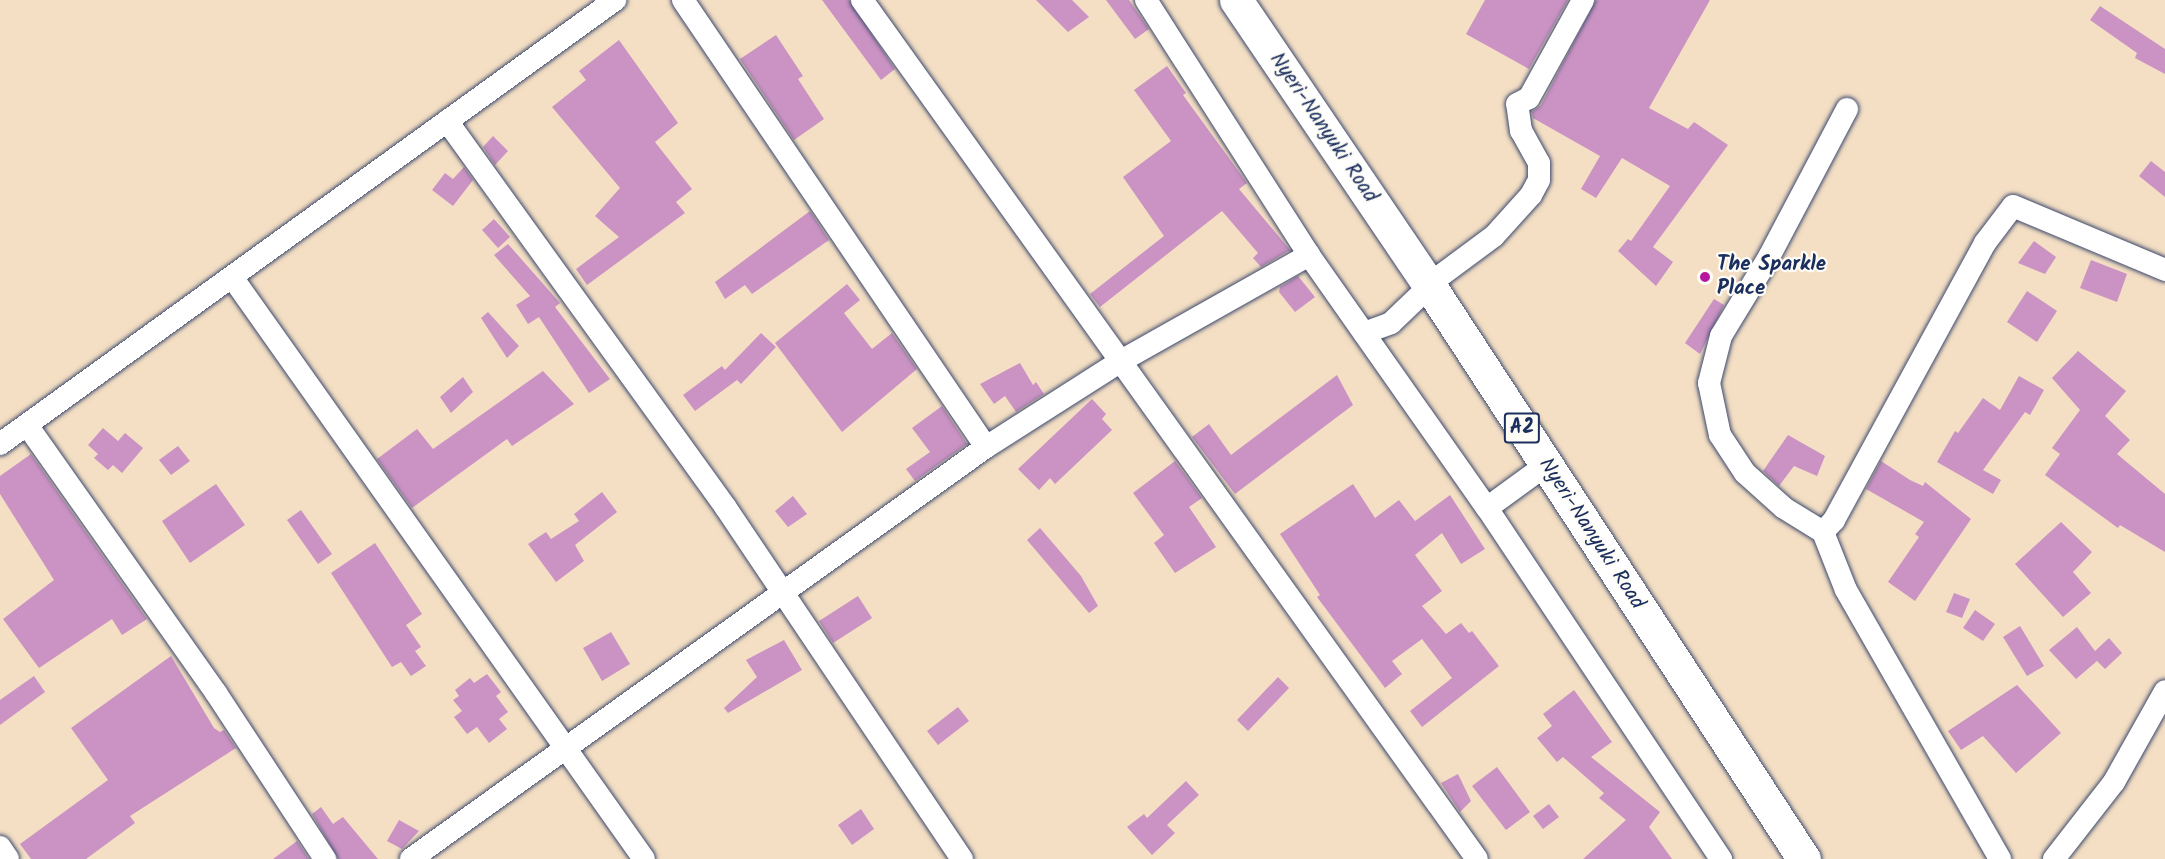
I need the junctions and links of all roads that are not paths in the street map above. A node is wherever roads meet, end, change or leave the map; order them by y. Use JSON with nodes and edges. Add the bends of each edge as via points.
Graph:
{"nodes":[{"id":1,"x":615,"y":0,"type":"edge"},
{"id":2,"x":683,"y":0,"type":"edge"},
{"id":3,"x":862,"y":0,"type":"edge"},
{"id":4,"x":1146,"y":0,"type":"edge"},
{"id":5,"x":1236,"y":0,"type":"edge"},
{"id":6,"x":1583,"y":0,"type":"edge"},
{"id":7,"x":1847,"y":109,"type":"dead end"},
{"id":8,"x":447,"y":121,"type":"junction"},
{"id":9,"x":1309,"y":255,"type":"junction"},
{"id":10,"x":2165,"y":270,"type":"edge"},
{"id":11,"x":232,"y":277,"type":"junction"},
{"id":12,"x":1433,"y":284,"type":"junction"},
{"id":13,"x":1364,"y":333,"type":"junction"},
{"id":14,"x":1121,"y":361,"type":"junction"},
{"id":15,"x":27,"y":424,"type":"junction"},
{"id":16,"x":0,"y":444,"type":"edge"},
{"id":17,"x":986,"y":447,"type":"junction"},
{"id":18,"x":1546,"y":465,"type":"junction"},
{"id":19,"x":1487,"y":508,"type":"junction"},
{"id":20,"x":1823,"y":532,"type":"junction"},
{"id":21,"x":783,"y":594,"type":"junction"},
{"id":22,"x":2165,"y":691,"type":"edge"},
{"id":23,"x":566,"y":748,"type":"junction"},
{"id":24,"x":0,"y":847,"type":"edge"},
{"id":25,"x":8,"y":859,"type":"edge"},
{"id":26,"x":325,"y":859,"type":"edge"},
{"id":27,"x":411,"y":859,"type":"edge"},
{"id":28,"x":645,"y":859,"type":"edge"},
{"id":29,"x":962,"y":859,"type":"edge"},
{"id":30,"x":1477,"y":859,"type":"edge"},
{"id":31,"x":1721,"y":859,"type":"edge"},
{"id":32,"x":1804,"y":859,"type":"edge"},
{"id":33,"x":2000,"y":859,"type":"edge"},
{"id":34,"x":2054,"y":859,"type":"edge"}],
"edges":[{"from":1,"to":8,"type":"street"},
{"from":2,"to":17,"type":"street"},
{"from":3,"to":14,"type":"street"},
{"from":4,"to":9,"type":"street"},
{"from":5,"to":12,"type":"highway","name":"Nyeri-Nanyuki Road","number":"A2"},
{"from":6,"to":12,"type":"street","via":[[1529,98],[1517,104],[1521,131],[1539,163],[1539,180],[1526,202],[1494,236]]},
{"from":7,"to":20,"type":"street","via":[[1769,257],[1721,336],[1708,383],[1720,435],[1744,473],[1784,508]]},
{"from":8,"to":11,"type":"street"},
{"from":8,"to":21,"type":"street","via":[[719,498]]},
{"from":9,"to":13,"type":"street"},
{"from":9,"to":14,"type":"street"},
{"from":10,"to":20,"type":"street","via":[[2013,206],[1985,243],[1834,520]]},
{"from":11,"to":15,"type":"street"},
{"from":11,"to":23,"type":"street"},
{"from":12,"to":13,"type":"street","via":[[1391,322]]},
{"from":12,"to":18,"type":"highway","name":"Nyeri-Nanyuki Road","number":"A2"},
{"from":13,"to":19,"type":"street"},
{"from":14,"to":17,"type":"street"},
{"from":14,"to":30,"type":"street"},
{"from":15,"to":16,"type":"street"},
{"from":15,"to":26,"type":"street","via":[[216,693]]},
{"from":17,"to":21,"type":"street"},
{"from":18,"to":19,"type":"street"},
{"from":18,"to":32,"type":"highway","name":"Nyeri-Nanyuki Road","number":"A2"},
{"from":19,"to":31,"type":"street"},
{"from":20,"to":33,"type":"street","via":[[1846,590]]},
{"from":21,"to":23,"type":"street"},
{"from":21,"to":29,"type":"street"},
{"from":22,"to":34,"type":"street","via":[[2114,782]]},
{"from":23,"to":27,"type":"street"},
{"from":23,"to":28,"type":"street"},
{"from":24,"to":25,"type":"street"}]}
